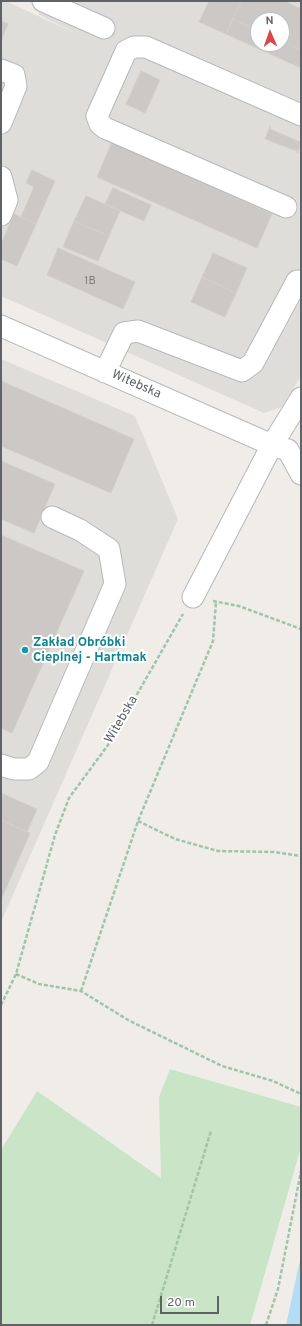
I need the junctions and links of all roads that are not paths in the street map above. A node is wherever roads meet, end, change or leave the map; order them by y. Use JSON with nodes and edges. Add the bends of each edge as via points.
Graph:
{"nodes":[{"id":1,"x":43,"y":1,"type":"edge"},
{"id":2,"x":104,"y":28,"type":"dead end"},
{"id":3,"x":1,"y":70,"type":"edge"},
{"id":4,"x":301,"y":115,"type":"edge"},
{"id":5,"x":1,"y":122,"type":"edge"},
{"id":6,"x":1,"y":177,"type":"edge"},
{"id":7,"x":286,"y":207,"type":"dead end"},
{"id":8,"x":1,"y":214,"type":"edge"},
{"id":9,"x":297,"y":281,"type":"dead end"},
{"id":10,"x":1,"y":326,"type":"edge"},
{"id":11,"x":105,"y":372,"type":"junction"},
{"id":12,"x":301,"y":398,"type":"edge"},
{"id":13,"x":272,"y":445,"type":"junction"},
{"id":14,"x":301,"y":474,"type":"edge"},
{"id":15,"x":52,"y":517,"type":"dead end"},
{"id":16,"x":193,"y":597,"type":"road end"},
{"id":17,"x":1,"y":765,"type":"edge"}],
"edges":[{"from":1,"to":2,"type":"street"},
{"from":3,"to":5,"type":"street","via":[[14,75],[16,86]]},
{"from":4,"to":7,"type":"street","via":[[146,47],[134,47],[126,51],[97,116],[105,128]]},
{"from":6,"to":8,"type":"street","via":[[7,200]]},
{"from":9,"to":11,"type":"street","via":[[253,363],[242,371],[138,331],[124,333]]},
{"from":10,"to":11,"type":"street","name":"Witebska"},
{"from":11,"to":13,"type":"street","name":"Witebska"},
{"from":12,"to":13,"type":"street"},
{"from":13,"to":14,"type":"street","name":"Witebska","via":[[288,450]]},
{"from":13,"to":16,"type":"street"},
{"from":15,"to":17,"type":"street","via":[[80,530],[109,549],[115,584],[38,762],[29,770]]}]}
